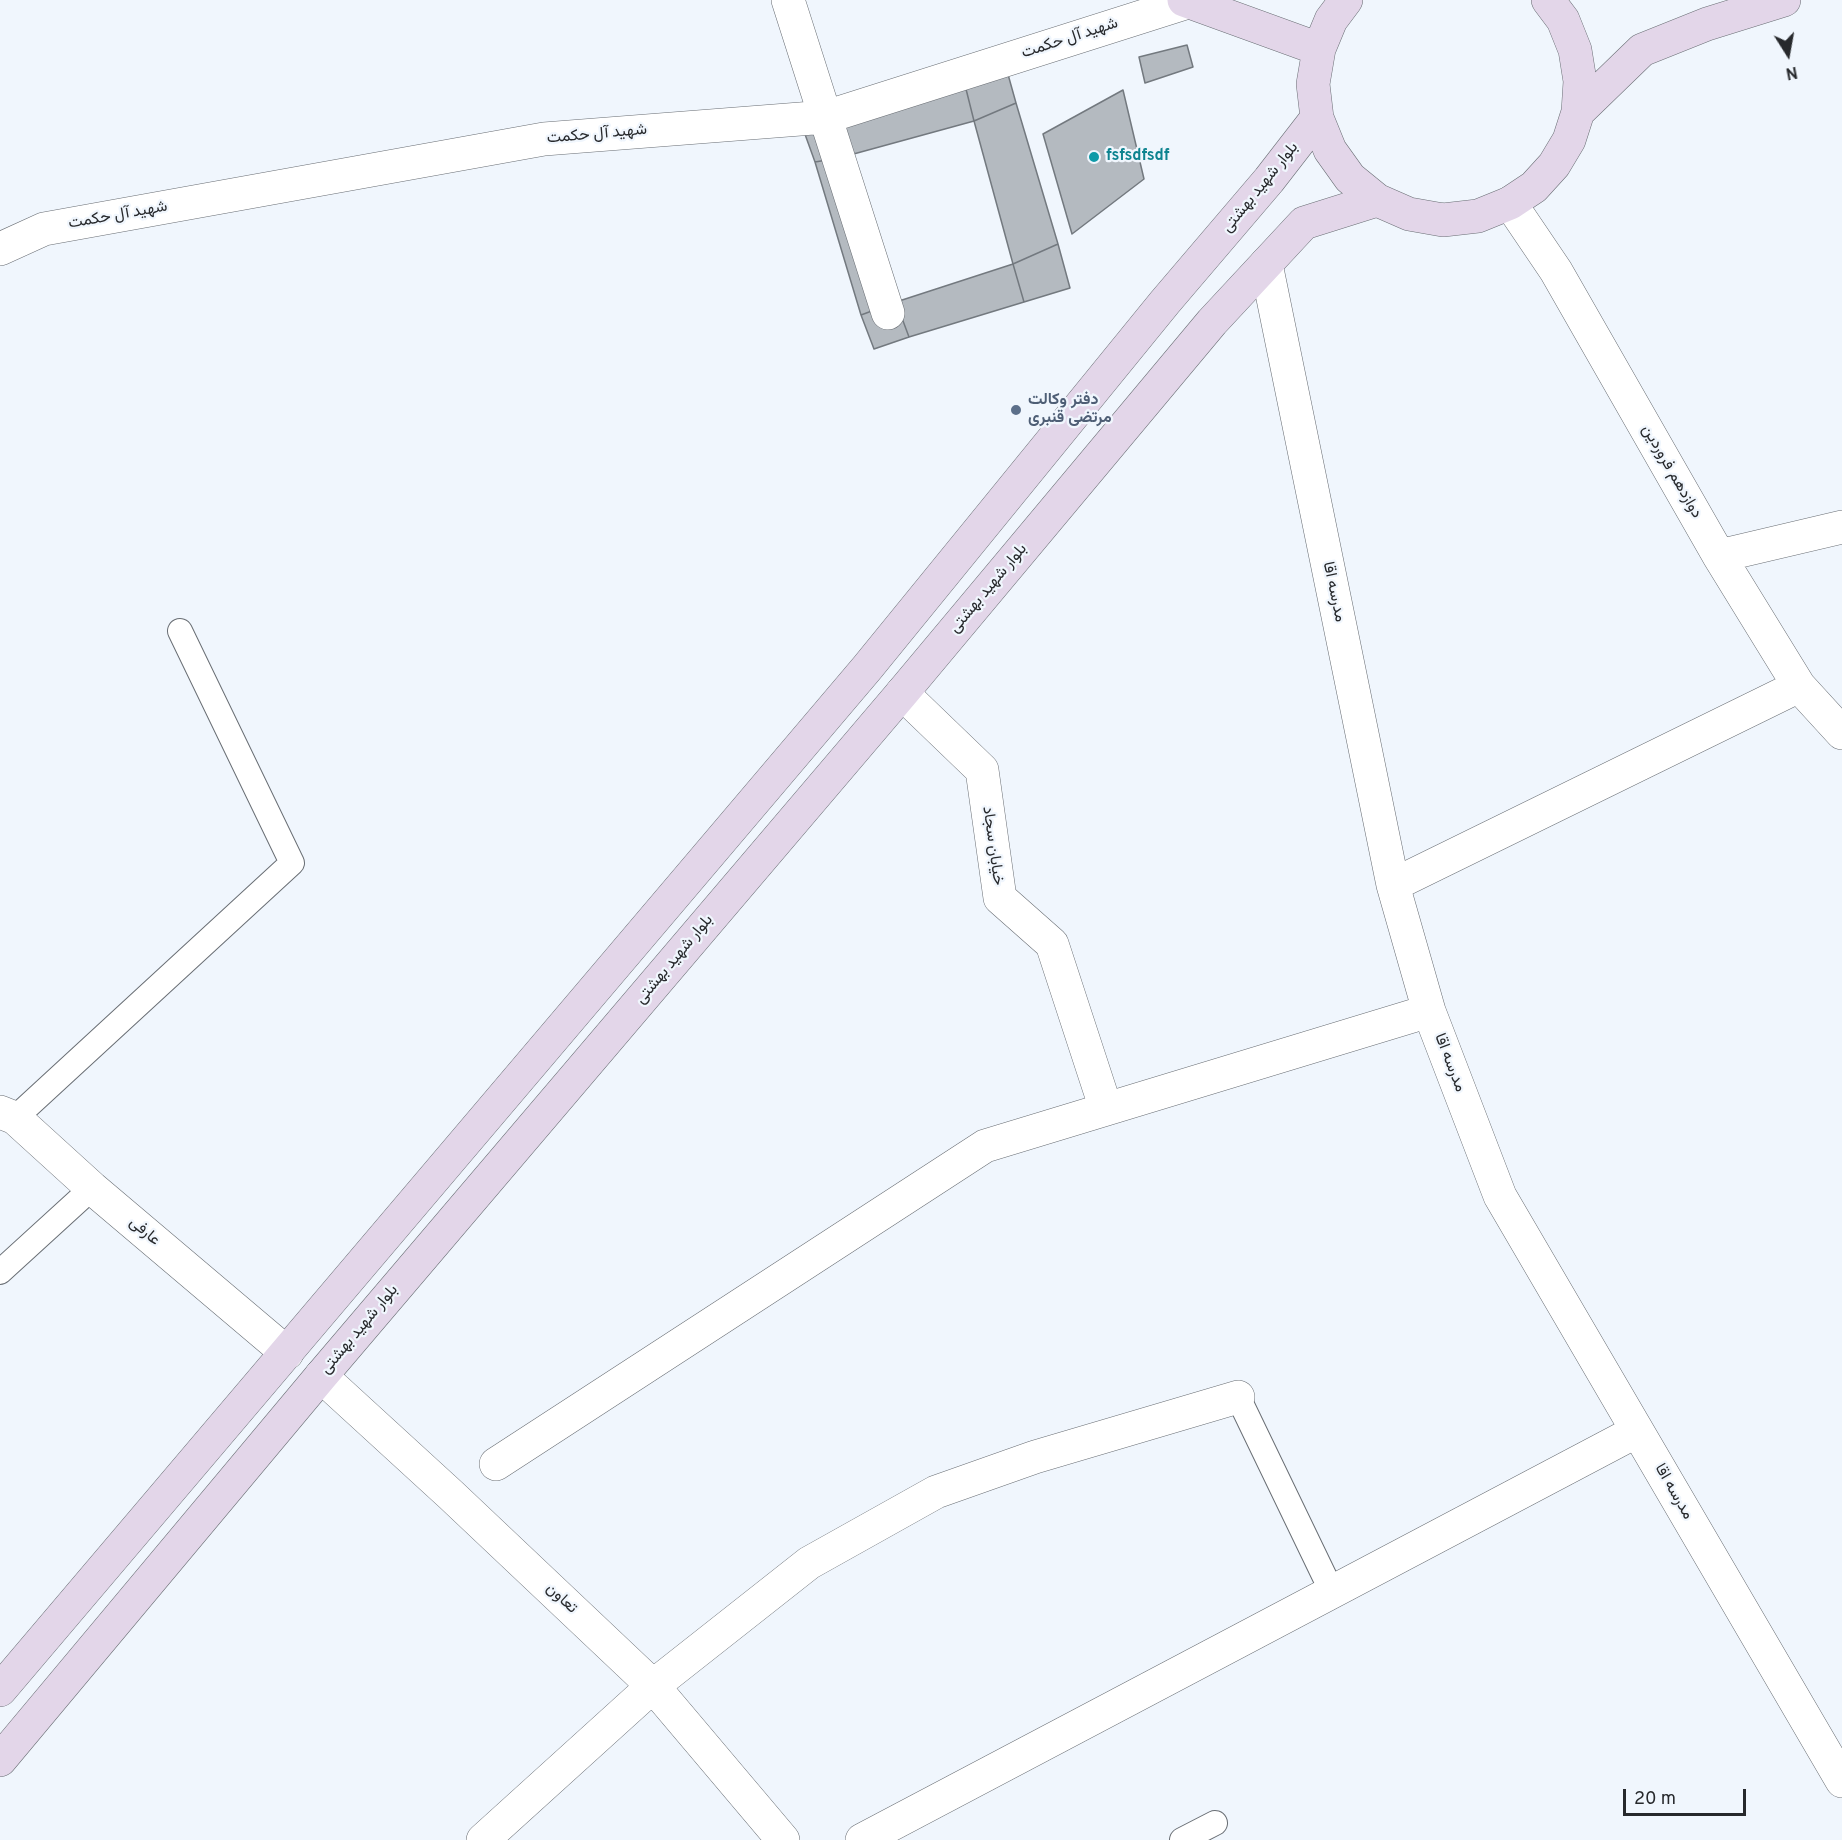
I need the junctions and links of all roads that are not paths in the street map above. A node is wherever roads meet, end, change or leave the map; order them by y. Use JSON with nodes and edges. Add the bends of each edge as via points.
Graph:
{"nodes":[{"id":1,"x":788,"y":0,"type":"edge"},
{"id":2,"x":1346,"y":0,"type":"edge"},
{"id":3,"x":1548,"y":0,"type":"edge"},
{"id":4,"x":1784,"y":0,"type":"edge"},
{"id":5,"x":1186,"y":1,"type":"edge"},
{"id":6,"x":1319,"y":49,"type":"junction"},
{"id":7,"x":1578,"y":112,"type":"junction"},
{"id":8,"x":826,"y":117,"type":"junction"},
{"id":9,"x":1317,"y":118,"type":"junction"},
{"id":10,"x":1377,"y":200,"type":"junction"},
{"id":11,"x":1510,"y":203,"type":"junction"},
{"id":12,"x":0,"y":249,"type":"edge"},
{"id":13,"x":1266,"y":264,"type":"junction"},
{"id":14,"x":888,"y":313,"type":"dead end"},
{"id":15,"x":1842,"y":527,"type":"edge"},
{"id":16,"x":1719,"y":556,"type":"junction"},
{"id":17,"x":180,"y":631,"type":"dead end"},
{"id":18,"x":1799,"y":686,"type":"junction"},
{"id":19,"x":902,"y":693,"type":"junction"},
{"id":20,"x":1842,"y":733,"type":"edge"},
{"id":21,"x":1393,"y":885,"type":"junction"},
{"id":22,"x":1429,"y":1011,"type":"junction"},
{"id":23,"x":1106,"y":1109,"type":"junction"},
{"id":24,"x":7,"y":1115,"type":"edge"},
{"id":25,"x":92,"y":1188,"type":"junction"},
{"id":26,"x":0,"y":1272,"type":"edge"},
{"id":27,"x":287,"y":1353,"type":"junction"},
{"id":28,"x":321,"y":1376,"type":"junction"},
{"id":29,"x":1238,"y":1397,"type":"joint"},
{"id":30,"x":1638,"y":1431,"type":"junction"},
{"id":31,"x":496,"y":1464,"type":"dead end"},
{"id":32,"x":1332,"y":1592,"type":"junction"},
{"id":33,"x":653,"y":1686,"type":"junction"},
{"id":34,"x":0,"y":1690,"type":"edge"},
{"id":35,"x":0,"y":1760,"type":"edge"},
{"id":36,"x":1842,"y":1781,"type":"edge"},
{"id":37,"x":1215,"y":1823,"type":"dead end"},
{"id":38,"x":483,"y":1840,"type":"edge"},
{"id":39,"x":783,"y":1840,"type":"edge"},
{"id":40,"x":862,"y":1840,"type":"edge"},
{"id":41,"x":1182,"y":1840,"type":"edge"}],
"edges":[{"from":1,"to":8,"type":"street"},
{"from":2,"to":6,"type":"main road"},
{"from":3,"to":7,"type":"main road","via":[[1563,20],[1575,50],[1580,81]]},
{"from":4,"to":7,"type":"main road","via":[[1642,50]]},
{"from":5,"to":6,"type":"main road"},
{"from":5,"to":8,"type":"street","name":"شهید آل حکمت"},
{"from":6,"to":9,"type":"main road","via":[[1313,84]]},
{"from":7,"to":11,"type":"main road","via":[[1569,140],[1554,165],[1534,187]]},
{"from":8,"to":12,"type":"street","name":"شهید آل حکمت","via":[[544,139],[44,229]]},
{"from":8,"to":14,"type":"street"},
{"from":9,"to":10,"type":"main road","via":[[1330,150],[1350,178]]},
{"from":9,"to":27,"type":"main road","name":"بلوار شهید بهشتی","via":[[867,668]]},
{"from":10,"to":11,"type":"main road","via":[[1409,214],[1443,220],[1478,216]]},
{"from":10,"to":13,"type":"main road","name":"بلوار شهید بهشتی","via":[[1304,223]]},
{"from":11,"to":16,"type":"street","name":"دوازدهم فروردین","via":[[1556,271]]},
{"from":13,"to":19,"type":"main road","name":"بلوار شهید بهشتی"},
{"from":13,"to":21,"type":"street","name":"مدرسه اقا"},
{"from":15,"to":16,"type":"street"},
{"from":16,"to":18,"type":"street","name":"دوازدهم فروردین"},
{"from":17,"to":24,"type":"lane","via":[[292,863]]},
{"from":18,"to":20,"type":"street","name":"دوازدهم فروردین"},
{"from":18,"to":21,"type":"street"},
{"from":19,"to":23,"type":"street","name":"خیابان سجاد","via":[[982,770],[1000,897],[1052,944]]},
{"from":19,"to":28,"type":"main road","name":"بلوار شهید بهشتی"},
{"from":21,"to":22,"type":"street","name":"مدرسه اقا"},
{"from":22,"to":23,"type":"street"},
{"from":22,"to":30,"type":"street","name":"مدرسه اقا","via":[[1500,1196]]},
{"from":23,"to":31,"type":"street","via":[[985,1146]]},
{"from":24,"to":25,"type":"street","name":"عارفی"},
{"from":25,"to":26,"type":"lane"},
{"from":25,"to":27,"type":"street","name":"عارفی"},
{"from":27,"to":34,"type":"main road","name":"بلوار شهید بهشتی"},
{"from":28,"to":33,"type":"street","name":"تعاون"},
{"from":28,"to":35,"type":"main road","name":"بلوار شهید بهشتی"},
{"from":29,"to":32,"type":"lane"},
{"from":29,"to":33,"type":"street","via":[[1035,1457],[936,1492],[809,1563]]},
{"from":30,"to":32,"type":"street"},
{"from":30,"to":36,"type":"street","name":"مدرسه اقا"},
{"from":32,"to":40,"type":"street"},
{"from":33,"to":38,"type":"street"},
{"from":33,"to":39,"type":"street","name":"تعاون"},
{"from":37,"to":41,"type":"lane"}]}
